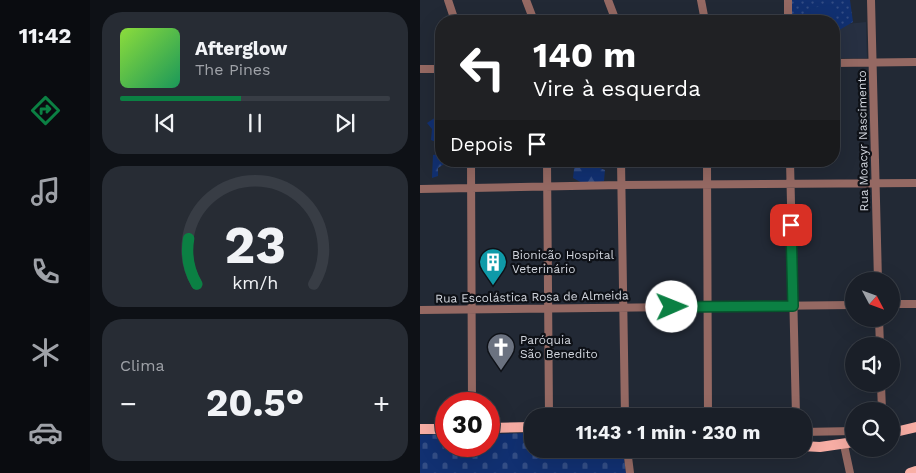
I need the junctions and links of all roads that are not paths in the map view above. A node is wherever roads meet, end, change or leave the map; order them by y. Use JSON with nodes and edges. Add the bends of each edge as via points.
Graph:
{"nodes":[{"id":1,"x":448,"y":0,"type":"edge"},
{"id":2,"x":526,"y":0,"type":"edge"},
{"id":3,"x":608,"y":0,"type":"edge"},
{"id":4,"x":701,"y":0,"type":"edge"},
{"id":5,"x":788,"y":0,"type":"edge"},
{"id":6,"x":871,"y":0,"type":"edge"},
{"id":7,"x":453,"y":15,"type":"edge"},
{"id":8,"x":532,"y":15,"type":"edge"},
{"id":9,"x":614,"y":15,"type":"edge"},
{"id":10,"x":704,"y":15,"type":"edge"},
{"id":11,"x":788,"y":15,"type":"edge"},
{"id":12,"x":873,"y":62,"type":"junction"},
{"id":13,"x":916,"y":62,"type":"edge"},
{"id":14,"x":840,"y":63,"type":"edge"},
{"id":15,"x":420,"y":69,"type":"edge"},
{"id":16,"x":435,"y":69,"type":"edge"},
{"id":17,"x":472,"y":167,"type":"edge"},
{"id":18,"x":547,"y":167,"type":"edge"},
{"id":19,"x":621,"y":167,"type":"edge"},
{"id":20,"x":707,"y":167,"type":"edge"},
{"id":21,"x":790,"y":167,"type":"edge"},
{"id":22,"x":876,"y":183,"type":"junction"},
{"id":23,"x":916,"y":183,"type":"edge"},
{"id":24,"x":707,"y":184,"type":"junction"},
{"id":25,"x":790,"y":184,"type":"junction"},
{"id":26,"x":621,"y":185,"type":"junction"},
{"id":27,"x":547,"y":187,"type":"junction"},
{"id":28,"x":472,"y":188,"type":"junction"},
{"id":29,"x":420,"y":189,"type":"edge"},
{"id":30,"x":878,"y":272,"type":"edge"},
{"id":31,"x":900,"y":304,"type":"edge"},
{"id":32,"x":916,"y":304,"type":"edge"},
{"id":33,"x":845,"y":305,"type":"edge"},
{"id":34,"x":707,"y":306,"type":"junction"},
{"id":35,"x":793,"y":306,"type":"junction"},
{"id":36,"x":623,"y":307,"type":"junction"},
{"id":37,"x":548,"y":308,"type":"junction"},
{"id":38,"x":472,"y":309,"type":"junction"},
{"id":39,"x":420,"y":310,"type":"edge"},
{"id":40,"x":472,"y":392,"type":"edge"},
{"id":41,"x":549,"y":408,"type":"edge"},
{"id":42,"x":625,"y":408,"type":"edge"},
{"id":43,"x":708,"y":408,"type":"edge"},
{"id":44,"x":796,"y":408,"type":"edge"},
{"id":45,"x":524,"y":427,"type":"edge"},
{"id":46,"x":916,"y":427,"type":"edge"},
{"id":47,"x":500,"y":428,"type":"edge"},
{"id":48,"x":420,"y":429,"type":"edge"},
{"id":49,"x":435,"y":429,"type":"edge"},
{"id":50,"x":900,"y":431,"type":"edge"},
{"id":51,"x":812,"y":432,"type":"edge"},
{"id":52,"x":845,"y":432,"type":"edge"},
{"id":53,"x":845,"y":444,"type":"edge"},
{"id":54,"x":812,"y":447,"type":"edge"},
{"id":55,"x":849,"y":457,"type":"edge"},
{"id":56,"x":629,"y":458,"type":"edge"},
{"id":57,"x":630,"y":473,"type":"edge"},
{"id":58,"x":850,"y":473,"type":"edge"}],
"edges":[{"from":1,"to":7,"type":"street"},
{"from":2,"to":8,"type":"street"},
{"from":3,"to":9,"type":"street"},
{"from":4,"to":10,"type":"street"},
{"from":5,"to":11,"type":"street"},
{"from":6,"to":12,"type":"street","name":"Rua Moacyr Nascimento"},
{"from":12,"to":13,"type":"street"},
{"from":12,"to":14,"type":"street"},
{"from":12,"to":22,"type":"street","name":"Rua Moacyr Nascimento"},
{"from":15,"to":16,"type":"street"},
{"from":17,"to":28,"type":"street"},
{"from":18,"to":27,"type":"street"},
{"from":19,"to":26,"type":"street"},
{"from":20,"to":24,"type":"street"},
{"from":21,"to":25,"type":"street"},
{"from":22,"to":23,"type":"street"},
{"from":22,"to":25,"type":"street"},
{"from":22,"to":30,"type":"street","name":"Rua Moacyr Nascimento"},
{"from":24,"to":25,"type":"street"},
{"from":24,"to":26,"type":"street"},
{"from":24,"to":34,"type":"street"},
{"from":25,"to":35,"type":"street"},
{"from":26,"to":27,"type":"street"},
{"from":26,"to":36,"type":"street"},
{"from":27,"to":28,"type":"street"},
{"from":27,"to":37,"type":"street"},
{"from":28,"to":29,"type":"street"},
{"from":28,"to":38,"type":"street"},
{"from":31,"to":32,"type":"street"},
{"from":33,"to":35,"type":"street","name":"Rua Escolástica Rosa de Almeida"},
{"from":34,"to":35,"type":"street","name":"Rua Escolástica Rosa de Almeida"},
{"from":34,"to":36,"type":"street","name":"Rua Escolástica Rosa de Almeida"},
{"from":34,"to":43,"type":"street"},
{"from":35,"to":44,"type":"street"},
{"from":36,"to":37,"type":"street","name":"Rua Escolástica Rosa de Almeida"},
{"from":36,"to":42,"type":"street"},
{"from":37,"to":38,"type":"street","name":"Rua Escolástica Rosa de Almeida"},
{"from":37,"to":41,"type":"street"},
{"from":38,"to":39,"type":"street","name":"Rua Escolástica Rosa de Almeida"},
{"from":38,"to":40,"type":"street"},
{"from":45,"to":47,"type":"main road"},
{"from":46,"to":50,"type":"main road"},
{"from":48,"to":49,"type":"main road"},
{"from":51,"to":52,"type":"street"},
{"from":53,"to":54,"type":"main road"},
{"from":55,"to":58,"type":"street"},
{"from":56,"to":57,"type":"street"}]}
